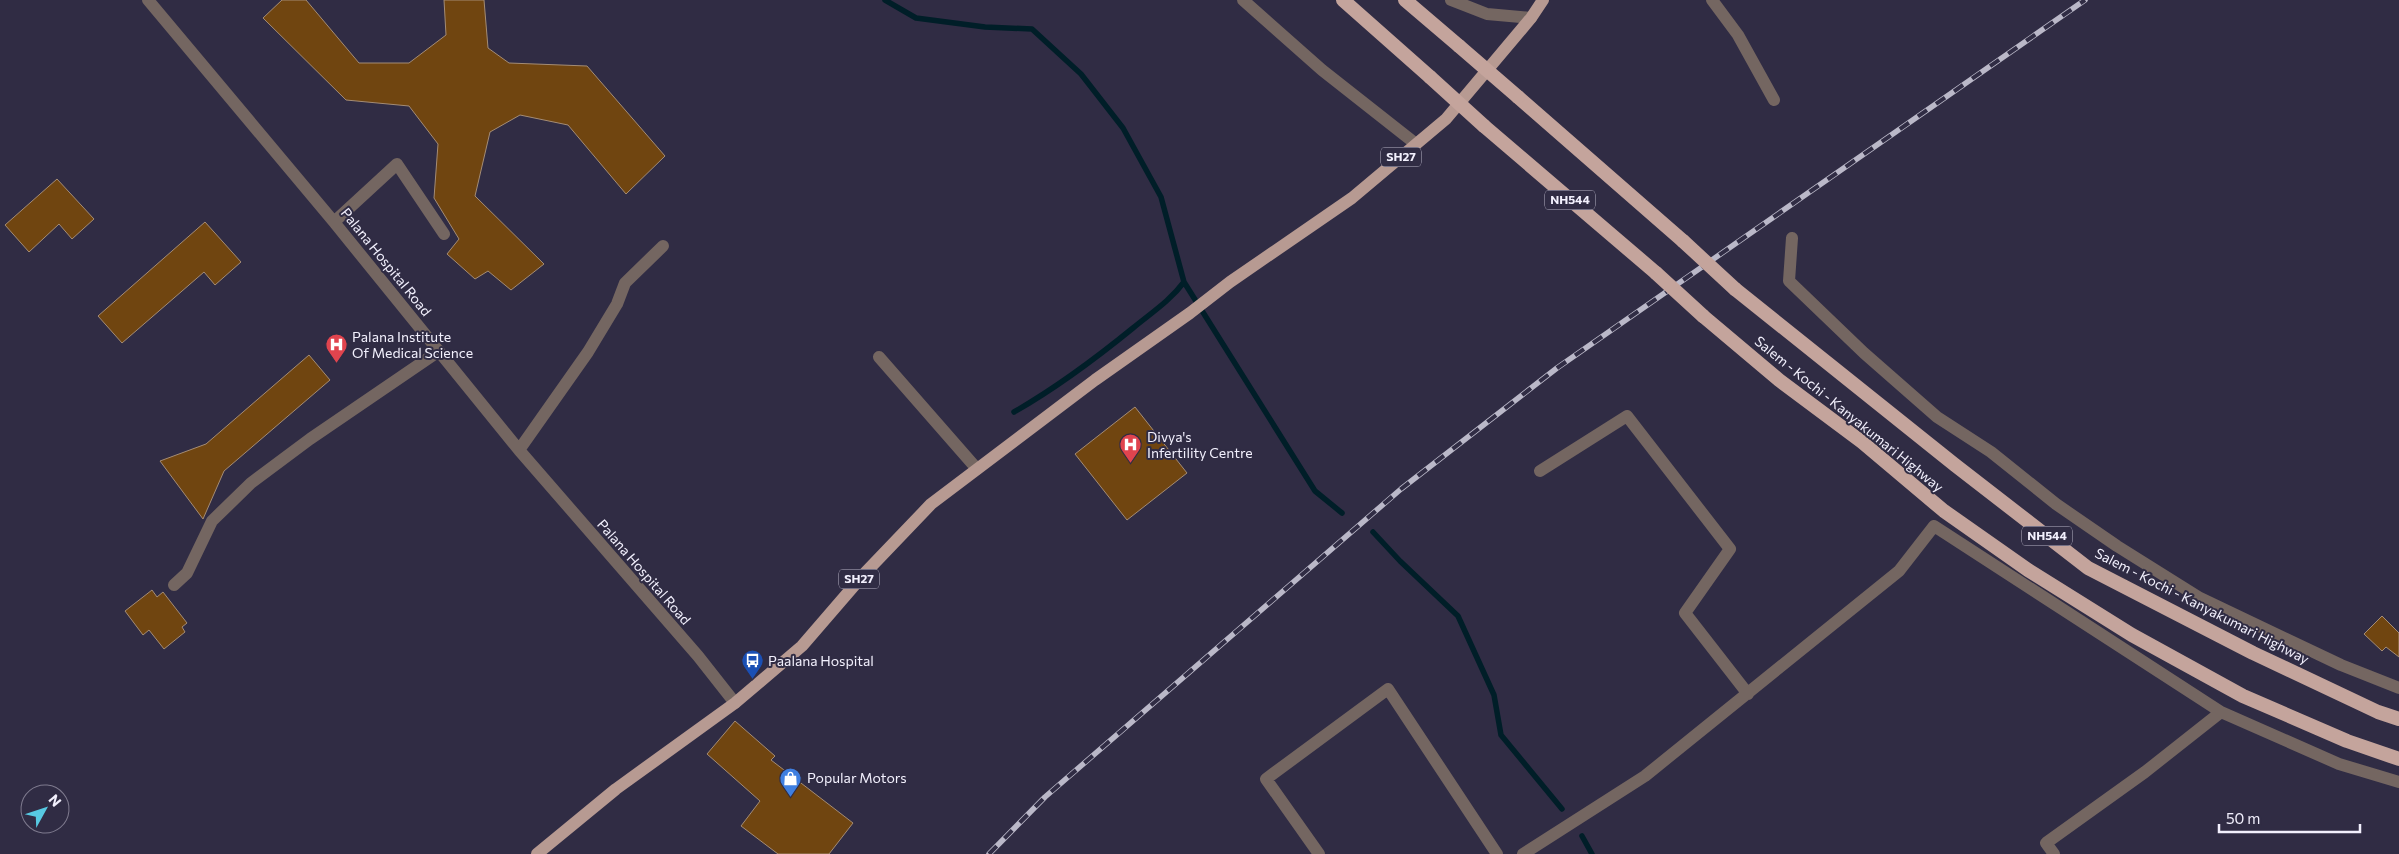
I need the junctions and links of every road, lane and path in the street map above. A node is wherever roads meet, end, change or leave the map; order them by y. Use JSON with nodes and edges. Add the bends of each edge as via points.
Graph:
{"nodes":[{"id":1,"x":148,"y":0,"type":"edge"},
{"id":2,"x":1243,"y":0,"type":"edge"},
{"id":3,"x":1343,"y":0,"type":"edge"},
{"id":4,"x":1406,"y":0,"type":"edge"},
{"id":5,"x":1451,"y":0,"type":"edge"},
{"id":6,"x":1543,"y":0,"type":"edge"},
{"id":7,"x":1712,"y":0,"type":"edge"},
{"id":8,"x":1531,"y":18,"type":"junction"},
{"id":9,"x":1774,"y":100,"type":"dead end"},
{"id":10,"x":1416,"y":144,"type":"junction"},
{"id":11,"x":334,"y":222,"type":"junction"},
{"id":12,"x":444,"y":234,"type":"dead end"},
{"id":13,"x":1792,"y":238,"type":"dead end"},
{"id":14,"x":663,"y":246,"type":"dead end"},
{"id":15,"x":439,"y":351,"type":"junction"},
{"id":16,"x":880,"y":357,"type":"dead end"},
{"id":17,"x":519,"y":450,"type":"junction"},
{"id":18,"x":977,"y":469,"type":"junction"},
{"id":19,"x":1540,"y":471,"type":"dead end"},
{"id":20,"x":174,"y":585,"type":"dead end"},
{"id":21,"x":2399,"y":688,"type":"edge"},
{"id":22,"x":1748,"y":694,"type":"junction"},
{"id":23,"x":735,"y":703,"type":"junction"},
{"id":24,"x":2221,"y":712,"type":"junction"},
{"id":25,"x":2399,"y":719,"type":"edge"},
{"id":26,"x":2399,"y":759,"type":"edge"},
{"id":27,"x":2399,"y":782,"type":"edge"},
{"id":28,"x":537,"y":854,"type":"edge"},
{"id":29,"x":1319,"y":854,"type":"edge"},
{"id":30,"x":1498,"y":854,"type":"edge"},
{"id":31,"x":1523,"y":854,"type":"edge"},
{"id":32,"x":2054,"y":854,"type":"edge"}],
"edges":[{"from":1,"to":11,"type":"street","name":"Palana Hospital Road"},
{"from":2,"to":10,"type":"street","via":[[1322,70]]},
{"from":3,"to":26,"type":"highway","name":"Salem - Kochi - Kanyakumari Highway","number":"NH544","bridge":true,"via":[[1703,316],[1944,511],[2036,575],[2132,635],[2243,696],[2347,741]]},
{"from":4,"to":25,"type":"highway","name":"Salem - Kochi - Kanyakumari Highway","number":"NH544","bridge":true,"via":[[1735,290],[2088,568],[2252,653]]},
{"from":5,"to":8,"type":"street","via":[[1487,14]]},
{"from":6,"to":8,"type":"main road","number":"SH27"},
{"from":7,"to":9,"type":"street","via":[[1738,35]]},
{"from":8,"to":10,"type":"main road","number":"SH27","via":[[1446,119]]},
{"from":10,"to":18,"type":"main road","number":"SH27","via":[[1352,198],[1230,282]]},
{"from":11,"to":12,"type":"street","via":[[397,164]]},
{"from":11,"to":15,"type":"street","name":"Palana Hospital Road"},
{"from":13,"to":21,"type":"street","via":[[1789,281],[1936,417],[1992,452],[2056,504],[2200,598],[2341,666]]},
{"from":14,"to":17,"type":"street","via":[[625,283],[617,304],[588,352]]},
{"from":15,"to":17,"type":"street","name":"Palana Hospital Road"},
{"from":15,"to":20,"type":"street","via":[[251,483],[212,521],[187,573]]},
{"from":16,"to":18,"type":"street"},
{"from":17,"to":23,"type":"street","name":"Palana Hospital Road"},
{"from":18,"to":23,"type":"main road","number":"SH27","via":[[931,504],[802,646]]},
{"from":19,"to":22,"type":"street","via":[[1627,416],[1730,549],[1685,613]]},
{"from":22,"to":24,"type":"street","via":[[1899,571],[1934,526]]},
{"from":22,"to":31,"type":"street","via":[[1645,776]]},
{"from":23,"to":28,"type":"main road","number":"SH27","via":[[616,789]]},
{"from":24,"to":27,"type":"street","via":[[2339,764]]},
{"from":24,"to":32,"type":"street","via":[[2046,843]]},
{"from":29,"to":30,"type":"street","via":[[1266,779],[1388,689]]}]}
